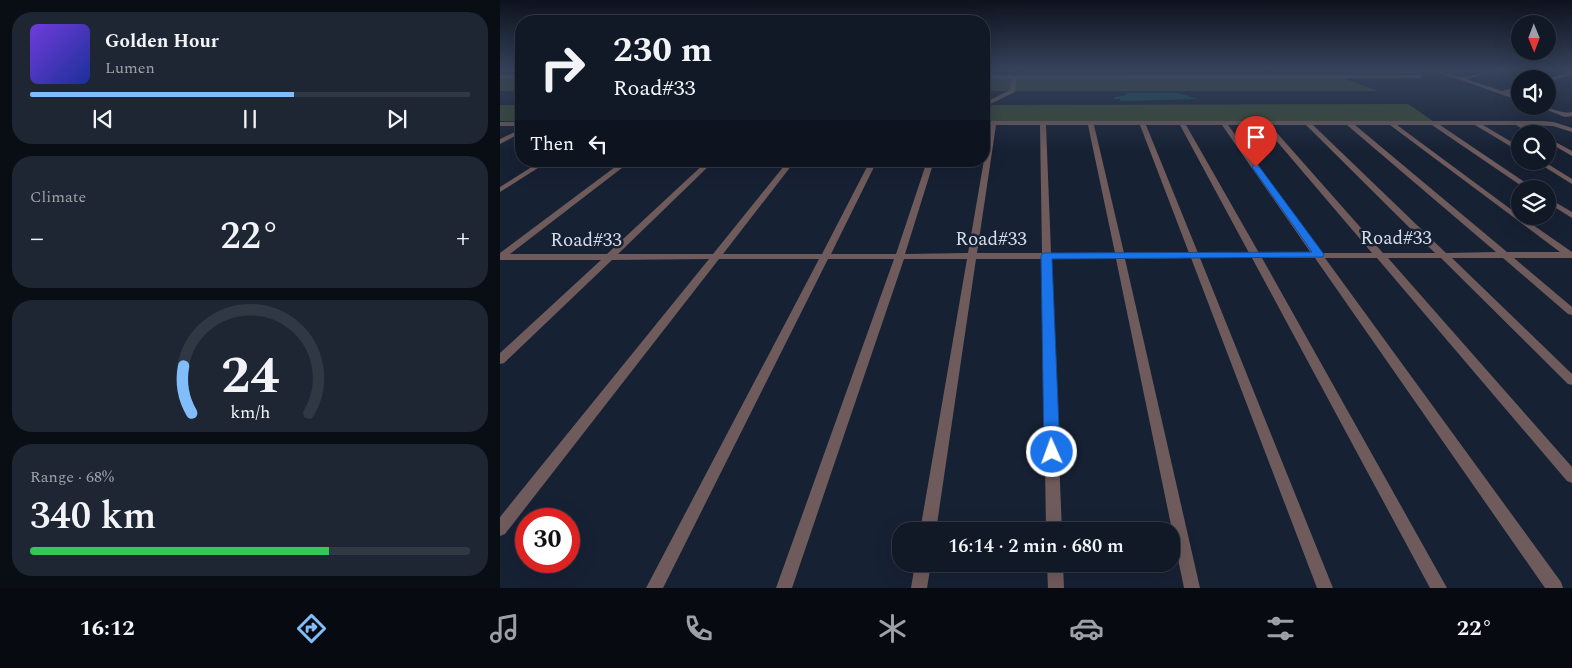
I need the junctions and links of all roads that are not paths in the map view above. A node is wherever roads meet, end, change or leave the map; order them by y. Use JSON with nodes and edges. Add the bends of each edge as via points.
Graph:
{"nodes":[{"id":1,"x":1556,"y":111,"type":"edge"},
{"id":2,"x":1570,"y":115,"type":"edge"},
{"id":3,"x":990,"y":123,"type":"edge"},
{"id":4,"x":1043,"y":123,"type":"junction"},
{"id":5,"x":1091,"y":123,"type":"junction"},
{"id":6,"x":1142,"y":123,"type":"junction"},
{"id":7,"x":1182,"y":123,"type":"junction"},
{"id":8,"x":1224,"y":123,"type":"junction"},
{"id":9,"x":1265,"y":123,"type":"junction"},
{"id":10,"x":1308,"y":123,"type":"junction"},
{"id":11,"x":1349,"y":123,"type":"junction"},
{"id":12,"x":1391,"y":123,"type":"junction"},
{"id":13,"x":1433,"y":123,"type":"junction"},
{"id":14,"x":1475,"y":123,"type":"junction"},
{"id":15,"x":1516,"y":123,"type":"junction"},
{"id":16,"x":500,"y":124,"type":"edge"},
{"id":17,"x":515,"y":124,"type":"edge"},
{"id":18,"x":1520,"y":125,"type":"edge"},
{"id":19,"x":1572,"y":130,"type":"edge"},
{"id":20,"x":515,"y":134,"type":"edge"},
{"id":21,"x":500,"y":142,"type":"edge"},
{"id":22,"x":1511,"y":145,"type":"edge"},
{"id":23,"x":1556,"y":145,"type":"edge"},
{"id":24,"x":1572,"y":154,"type":"edge"},
{"id":25,"x":536,"y":167,"type":"edge"},
{"id":26,"x":620,"y":167,"type":"edge"},
{"id":27,"x":705,"y":167,"type":"edge"},
{"id":28,"x":787,"y":167,"type":"edge"},
{"id":29,"x":871,"y":167,"type":"edge"},
{"id":30,"x":929,"y":167,"type":"edge"},
{"id":31,"x":983,"y":167,"type":"edge"},
{"id":32,"x":1553,"y":170,"type":"edge"},
{"id":33,"x":1518,"y":180,"type":"edge"},
{"id":34,"x":1572,"y":182,"type":"edge"},
{"id":35,"x":500,"y":190,"type":"edge"},
{"id":36,"x":1556,"y":205,"type":"edge"},
{"id":37,"x":1572,"y":216,"type":"edge"},
{"id":38,"x":1193,"y":255,"type":"junction"},
{"id":39,"x":1256,"y":255,"type":"junction"},
{"id":40,"x":1319,"y":255,"type":"junction"},
{"id":41,"x":1380,"y":255,"type":"junction"},
{"id":42,"x":1443,"y":255,"type":"junction"},
{"id":43,"x":1505,"y":255,"type":"junction"},
{"id":44,"x":610,"y":256,"type":"junction"},
{"id":45,"x":718,"y":256,"type":"junction"},
{"id":46,"x":824,"y":256,"type":"junction"},
{"id":47,"x":900,"y":256,"type":"junction"},
{"id":48,"x":972,"y":256,"type":"junction"},
{"id":49,"x":1046,"y":256,"type":"junction"},
{"id":50,"x":1120,"y":256,"type":"junction"},
{"id":51,"x":1571,"y":256,"type":"edge"},
{"id":52,"x":501,"y":257,"type":"edge"},
{"id":53,"x":1572,"y":312,"type":"edge"},
{"id":54,"x":500,"y":360,"type":"edge"},
{"id":55,"x":1572,"y":381,"type":"edge"},
{"id":56,"x":1572,"y":476,"type":"edge"},
{"id":57,"x":929,"y":522,"type":"edge"},
{"id":58,"x":1054,"y":522,"type":"edge"},
{"id":59,"x":500,"y":529,"type":"edge"},
{"id":60,"x":922,"y":572,"type":"edge"},
{"id":61,"x":1055,"y":572,"type":"edge"},
{"id":62,"x":654,"y":588,"type":"edge"},
{"id":63,"x":784,"y":588,"type":"edge"},
{"id":64,"x":919,"y":588,"type":"edge"},
{"id":65,"x":1056,"y":588,"type":"edge"},
{"id":66,"x":1192,"y":588,"type":"edge"},
{"id":67,"x":1325,"y":588,"type":"edge"},
{"id":68,"x":1439,"y":588,"type":"edge"},
{"id":69,"x":1555,"y":588,"type":"edge"}],
"edges":[{"from":1,"to":2,"type":"street"},
{"from":3,"to":4,"type":"street"},
{"from":4,"to":5,"type":"street"},
{"from":4,"to":49,"type":"street"},
{"from":5,"to":6,"type":"street"},
{"from":5,"to":50,"type":"street"},
{"from":6,"to":7,"type":"street"},
{"from":6,"to":38,"type":"street"},
{"from":7,"to":8,"type":"street"},
{"from":7,"to":39,"type":"street"},
{"from":8,"to":9,"type":"street"},
{"from":8,"to":40,"type":"street"},
{"from":9,"to":10,"type":"street"},
{"from":9,"to":41,"type":"street"},
{"from":10,"to":11,"type":"street"},
{"from":10,"to":42,"type":"street"},
{"from":11,"to":12,"type":"street"},
{"from":11,"to":43,"type":"street"},
{"from":12,"to":13,"type":"street"},
{"from":12,"to":51,"type":"street"},
{"from":13,"to":14,"type":"street"},
{"from":13,"to":33,"type":"street"},
{"from":14,"to":15,"type":"street"},
{"from":14,"to":22,"type":"street"},
{"from":15,"to":18,"type":"street"},
{"from":15,"to":19,"type":"street","via":[[1554,124]]},
{"from":16,"to":17,"type":"street"},
{"from":20,"to":21,"type":"street"},
{"from":23,"to":24,"type":"street"},
{"from":25,"to":35,"type":"street"},
{"from":26,"to":52,"type":"street"},
{"from":27,"to":44,"type":"street"},
{"from":28,"to":45,"type":"street"},
{"from":29,"to":46,"type":"street"},
{"from":30,"to":47,"type":"street"},
{"from":31,"to":48,"type":"street"},
{"from":32,"to":34,"type":"street"},
{"from":36,"to":37,"type":"street"},
{"from":38,"to":39,"type":"street","name":"Road#33"},
{"from":38,"to":50,"type":"street","name":"Road#33"},
{"from":38,"to":67,"type":"street"},
{"from":39,"to":40,"type":"street","name":"Road#33"},
{"from":39,"to":68,"type":"street"},
{"from":40,"to":41,"type":"street","name":"Road#33"},
{"from":40,"to":69,"type":"street"},
{"from":41,"to":42,"type":"street","name":"Road#33"},
{"from":41,"to":56,"type":"street"},
{"from":42,"to":43,"type":"street","name":"Road#33"},
{"from":42,"to":55,"type":"street"},
{"from":43,"to":51,"type":"street","name":"Road#33"},
{"from":43,"to":53,"type":"street"},
{"from":44,"to":45,"type":"street","name":"Road#33"},
{"from":44,"to":52,"type":"street","name":"Road#33"},
{"from":44,"to":54,"type":"street"},
{"from":45,"to":46,"type":"street","name":"Road#33"},
{"from":45,"to":59,"type":"street"},
{"from":46,"to":47,"type":"street","name":"Road#33"},
{"from":46,"to":62,"type":"street"},
{"from":47,"to":48,"type":"street","name":"Road#33"},
{"from":47,"to":63,"type":"street"},
{"from":48,"to":49,"type":"street","name":"Road#33"},
{"from":48,"to":57,"type":"street"},
{"from":49,"to":50,"type":"street","name":"Road#33"},
{"from":49,"to":58,"type":"street"},
{"from":50,"to":66,"type":"street"},
{"from":60,"to":64,"type":"street"},
{"from":61,"to":65,"type":"street"}]}
